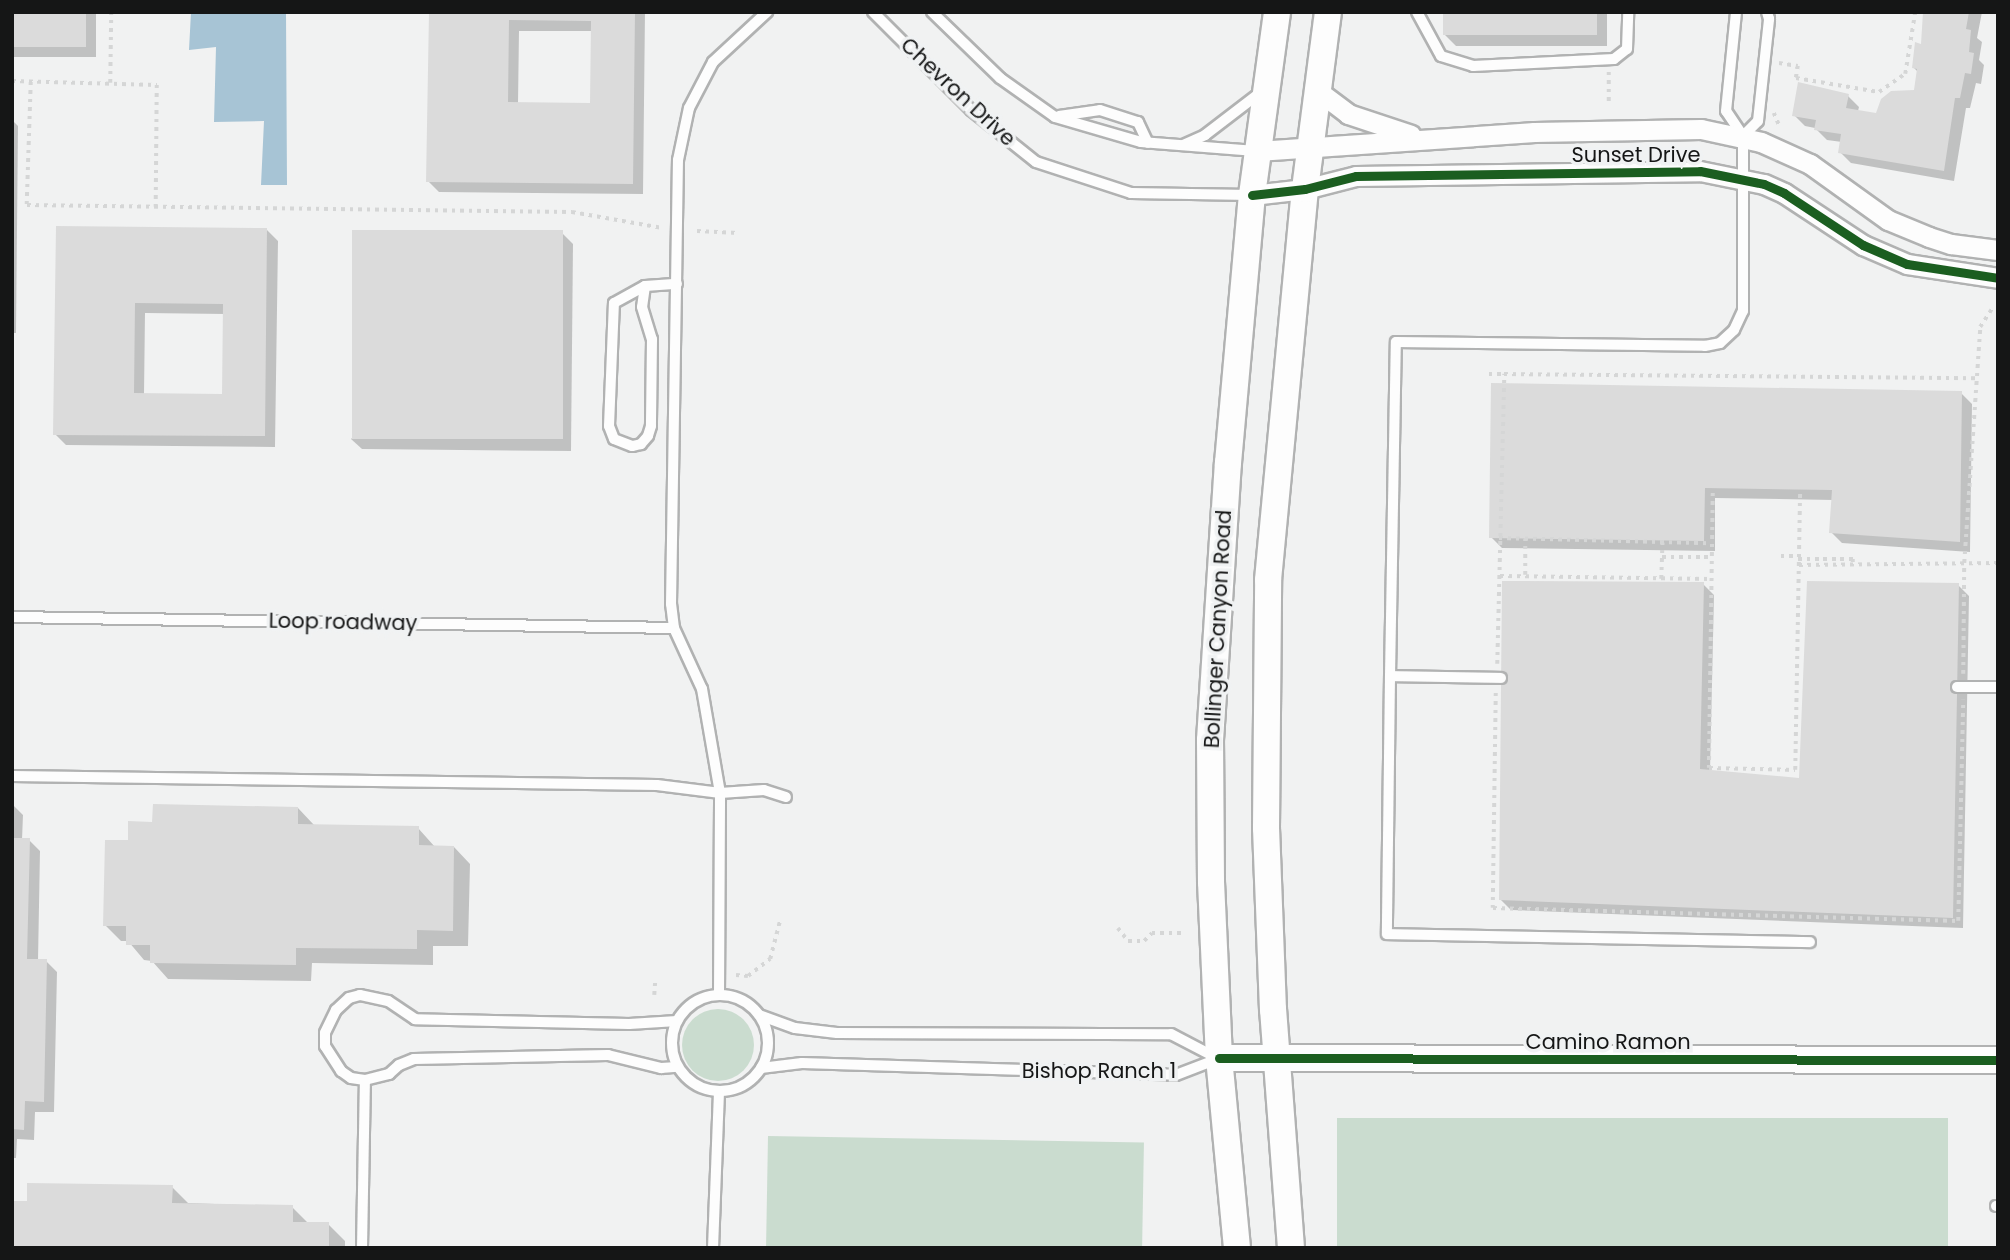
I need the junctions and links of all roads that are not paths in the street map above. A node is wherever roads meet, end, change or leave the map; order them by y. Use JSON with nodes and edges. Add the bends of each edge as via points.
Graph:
{"nodes":[{"id":1,"x":767,"y":12,"type":"edge"},
{"id":2,"x":873,"y":12,"type":"edge"},
{"id":3,"x":932,"y":12,"type":"edge"},
{"id":4,"x":1277,"y":12,"type":"edge"},
{"id":5,"x":1328,"y":12,"type":"edge"},
{"id":6,"x":1417,"y":12,"type":"edge"},
{"id":7,"x":1628,"y":12,"type":"edge"},
{"id":8,"x":1736,"y":12,"type":"edge"},
{"id":9,"x":1767,"y":12,"type":"edge"},
{"id":10,"x":1266,"y":89,"type":"junction"},
{"id":11,"x":1318,"y":91,"type":"junction"},
{"id":12,"x":1055,"y":117,"type":"junction"},
{"id":13,"x":1743,"y":136,"type":"junction"},
{"id":14,"x":1429,"y":140,"type":"junction"},
{"id":15,"x":1148,"y":143,"type":"junction"},
{"id":16,"x":1181,"y":146,"type":"junction"},
{"id":17,"x":1310,"y":148,"type":"junction"},
{"id":18,"x":1257,"y":151,"type":"junction"},
{"id":19,"x":1744,"y":178,"type":"junction"},
{"id":20,"x":1305,"y":189,"type":"junction"},
{"id":21,"x":1252,"y":195,"type":"junction"},
{"id":22,"x":1998,"y":250,"type":"edge"},
{"id":23,"x":1998,"y":278,"type":"edge"},
{"id":24,"x":677,"y":284,"type":"junction"},
{"id":25,"x":645,"y":286,"type":"junction"},
{"id":26,"x":12,"y":617,"type":"edge"},
{"id":27,"x":674,"y":628,"type":"junction"},
{"id":28,"x":1390,"y":676,"type":"junction"},
{"id":29,"x":1499,"y":677,"type":"road end"},
{"id":30,"x":1960,"y":687,"type":"road end"},
{"id":31,"x":1998,"y":687,"type":"edge"},
{"id":32,"x":12,"y":776,"type":"edge"},
{"id":33,"x":720,"y":793,"type":"junction"},
{"id":34,"x":786,"y":797,"type":"dead end"},
{"id":35,"x":1810,"y":942,"type":"dead end"},
{"id":36,"x":719,"y":995,"type":"junction"},
{"id":37,"x":759,"y":1015,"type":"junction"},
{"id":38,"x":677,"y":1021,"type":"junction"},
{"id":39,"x":1274,"y":1058,"type":"junction"},
{"id":40,"x":1219,"y":1059,"type":"junction"},
{"id":41,"x":1998,"y":1060,"type":"edge"},
{"id":42,"x":677,"y":1067,"type":"junction"},
{"id":43,"x":761,"y":1068,"type":"junction"},
{"id":44,"x":365,"y":1080,"type":"junction"},
{"id":45,"x":719,"y":1092,"type":"junction"},
{"id":46,"x":362,"y":1248,"type":"edge"},
{"id":47,"x":713,"y":1248,"type":"edge"},
{"id":48,"x":1237,"y":1248,"type":"edge"},
{"id":49,"x":1291,"y":1248,"type":"edge"}],
"edges":[{"from":1,"to":24,"type":"lane","via":[[713,62],[689,108],[678,160]]},
{"from":2,"to":21,"type":"lane","name":"Chevron Drive","via":[[971,110],[1036,162],[1131,193]]},
{"from":3,"to":12,"type":"lane","name":"Chevron Drive","via":[[1000,78]]},
{"from":4,"to":10,"type":"main road","name":"Bollinger Canyon Road"},
{"from":5,"to":11,"type":"main road"},
{"from":6,"to":7,"type":"lane","via":[[1441,56],[1473,66],[1614,59],[1627,50]]},
{"from":8,"to":13,"type":"lane","via":[[1726,111]]},
{"from":9,"to":13,"type":"lane","via":[[1758,121]]},
{"from":10,"to":16,"type":"lane","via":[[1205,135]]},
{"from":10,"to":18,"type":"main road","name":"Bollinger Canyon Road"},
{"from":11,"to":14,"type":"street","name":"Sunset Drive","via":[[1348,114]]},
{"from":11,"to":17,"type":"main road"},
{"from":12,"to":15,"type":"lane","name":"Chevron Drive"},
{"from":12,"to":15,"type":"lane","via":[[1100,110],[1138,122]]},
{"from":13,"to":14,"type":"street","name":"Sunset Drive","via":[[1701,128]]},
{"from":13,"to":19,"type":"lane"},
{"from":13,"to":22,"type":"street","name":"Sunset Drive","via":[[1810,164],[1888,220],[1951,244]]},
{"from":14,"to":17,"type":"street","name":"Sunset Drive"},
{"from":15,"to":16,"type":"lane","name":"Chevron Drive"},
{"from":16,"to":18,"type":"lane","name":"Chevron Drive"},
{"from":17,"to":18,"type":"street","name":"Sunset Drive"},
{"from":17,"to":20,"type":"main road"},
{"from":18,"to":21,"type":"main road","name":"Bollinger Canyon Road"},
{"from":19,"to":20,"type":"street","name":"Sunset Drive","via":[[1700,171],[1368,176]]},
{"from":19,"to":23,"type":"street","name":"Sunset Drive","via":[[1784,193],[1863,245],[1907,264]]},
{"from":19,"to":28,"type":"lane","via":[[1743,311],[1734,330],[1720,343],[1396,342]]},
{"from":20,"to":21,"type":"street","name":"Sunset Drive"},
{"from":20,"to":39,"type":"main road","via":[[1268,580],[1266,828]]},
{"from":21,"to":40,"type":"main road","name":"Bollinger Canyon Road","via":[[1210,740]]},
{"from":24,"to":25,"type":"lane"},
{"from":24,"to":27,"type":"lane"},
{"from":25,"to":25,"type":"lane","via":[[614,303],[611,321],[609,425],[614,439],[632,446],[641,444],[651,426],[652,339],[642,307]]},
{"from":26,"to":27,"type":"lane","name":"Loop roadway"},
{"from":27,"to":33,"type":"lane","via":[[702,689]]},
{"from":28,"to":29,"type":"lane"},
{"from":28,"to":35,"type":"lane","via":[[1387,934]]},
{"from":30,"to":31,"type":"lane"},
{"from":32,"to":33,"type":"lane","via":[[657,785]]},
{"from":33,"to":34,"type":"lane","via":[[764,790]]},
{"from":33,"to":36,"type":"lane"},
{"from":36,"to":37,"type":"lane","via":[[740,999]]},
{"from":36,"to":38,"type":"lane","via":[[699,1000]]},
{"from":37,"to":40,"type":"lane","name":"Bishop Ranch 1","via":[[795,1028],[837,1033],[1171,1034]]},
{"from":37,"to":43,"type":"lane","via":[[767,1036]]},
{"from":38,"to":42,"type":"lane","via":[[672,1048]]},
{"from":38,"to":44,"type":"lane","via":[[415,1019],[388,1001],[360,995],[336,1010],[325,1033],[325,1046],[341,1071]]},
{"from":39,"to":40,"type":"main road","name":"Camino Ramon"},
{"from":39,"to":41,"type":"main road","name":"Camino Ramon"},
{"from":39,"to":49,"type":"main road"},
{"from":40,"to":43,"type":"lane","name":"Bishop Ranch 1","via":[[1176,1075],[802,1063]]},
{"from":40,"to":48,"type":"main road","name":"Bollinger Canyon Road"},
{"from":42,"to":44,"type":"lane","via":[[661,1068],[608,1055],[414,1059],[389,1074]]},
{"from":42,"to":45,"type":"lane","via":[[695,1085]]},
{"from":43,"to":45,"type":"lane","via":[[745,1085]]},
{"from":44,"to":46,"type":"lane"},
{"from":45,"to":47,"type":"lane"}]}
